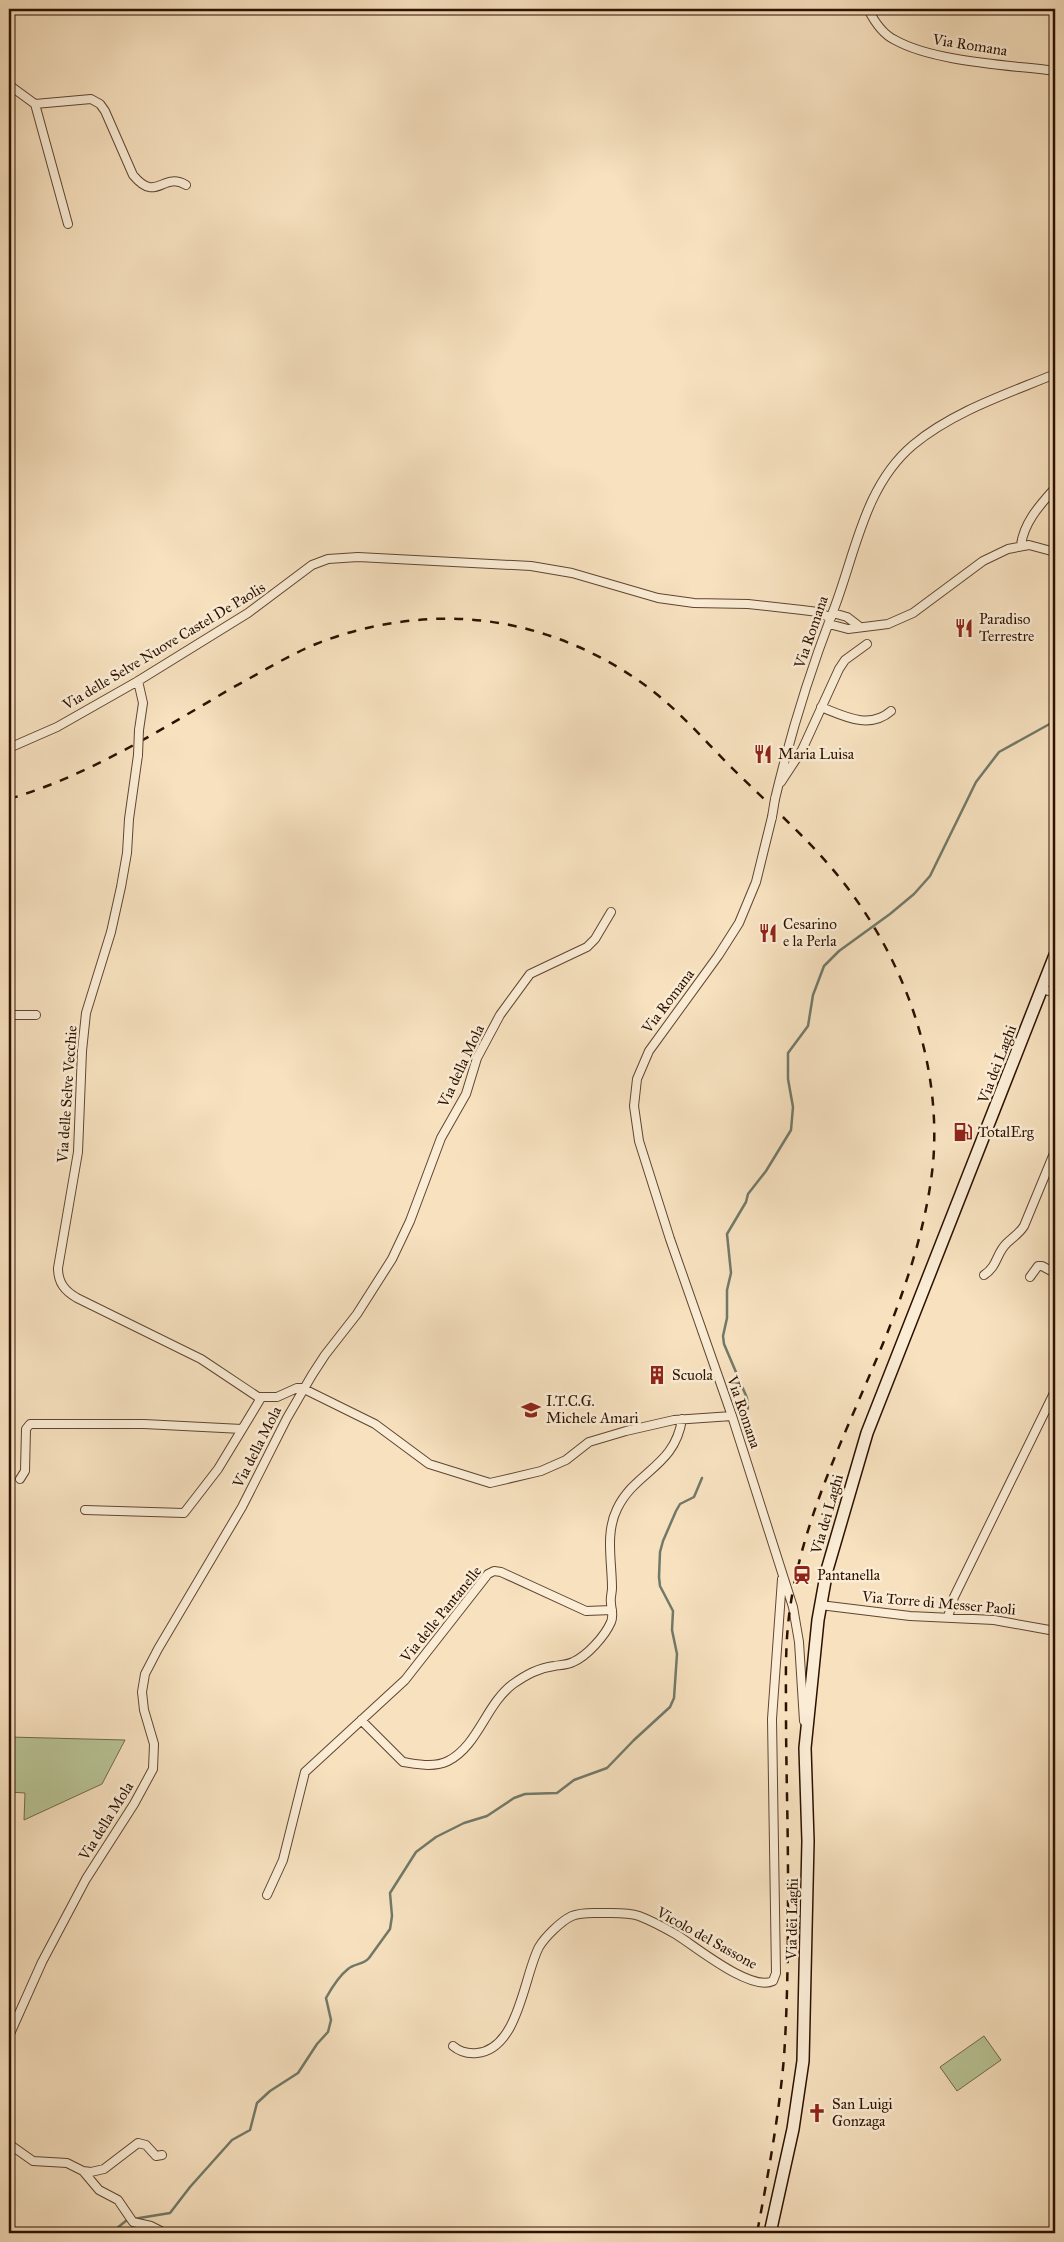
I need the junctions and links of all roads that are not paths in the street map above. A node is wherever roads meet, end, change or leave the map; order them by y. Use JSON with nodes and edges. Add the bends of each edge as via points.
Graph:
{"nodes":[{"id":1,"x":868,"y":9,"type":"edge"},
{"id":2,"x":1055,"y":71,"type":"edge"},
{"id":3,"x":9,"y":86,"type":"edge"},
{"id":4,"x":35,"y":104,"type":"junction"},
{"id":5,"x":186,"y":185,"type":"dead end"},
{"id":6,"x":68,"y":224,"type":"dead end"},
{"id":7,"x":1055,"y":374,"type":"edge"},
{"id":8,"x":1055,"y":488,"type":"edge"},
{"id":9,"x":1021,"y":545,"type":"junction"},
{"id":10,"x":1055,"y":552,"type":"edge"},
{"id":11,"x":831,"y":618,"type":"junction"},
{"id":12,"x":860,"y":627,"type":"junction"},
{"id":13,"x":867,"y":644,"type":"dead end"},
{"id":14,"x":138,"y":681,"type":"junction"},
{"id":15,"x":821,"y":707,"type":"junction"},
{"id":16,"x":891,"y":711,"type":"dead end"},
{"id":17,"x":9,"y":748,"type":"edge"},
{"id":18,"x":778,"y":786,"type":"junction"},
{"id":19,"x":611,"y":912,"type":"dead end"},
{"id":20,"x":1055,"y":955,"type":"edge"},
{"id":21,"x":1042,"y":989,"type":"junction"},
{"id":22,"x":1055,"y":993,"type":"edge"},
{"id":23,"x":9,"y":1015,"type":"edge"},
{"id":24,"x":36,"y":1015,"type":"dead end"},
{"id":25,"x":1055,"y":1151,"type":"edge"},
{"id":26,"x":1055,"y":1272,"type":"edge"},
{"id":27,"x":984,"y":1275,"type":"dead end"},
{"id":28,"x":1030,"y":1277,"type":"dead end"},
{"id":29,"x":304,"y":1389,"type":"junction"},
{"id":30,"x":1055,"y":1391,"type":"edge"},
{"id":31,"x":261,"y":1398,"type":"junction"},
{"id":32,"x":732,"y":1416,"type":"junction"},
{"id":33,"x":682,"y":1419,"type":"junction"},
{"id":34,"x":242,"y":1429,"type":"junction"},
{"id":35,"x":20,"y":1478,"type":"dead end"},
{"id":36,"x":85,"y":1510,"type":"dead end"},
{"id":37,"x":782,"y":1575,"type":"junction"},
{"id":38,"x":820,"y":1605,"type":"junction"},
{"id":39,"x":612,"y":1610,"type":"junction"},
{"id":40,"x":948,"y":1617,"type":"junction"},
{"id":41,"x":1055,"y":1631,"type":"edge"},
{"id":42,"x":362,"y":1720,"type":"junction"},
{"id":43,"x":805,"y":1748,"type":"junction"},
{"id":44,"x":266,"y":1895,"type":"dead end"},
{"id":45,"x":9,"y":2036,"type":"edge"},
{"id":46,"x":453,"y":2046,"type":"dead end"},
{"id":47,"x":9,"y":2144,"type":"edge"},
{"id":48,"x":162,"y":2155,"type":"dead end"},
{"id":49,"x":83,"y":2171,"type":"junction"},
{"id":50,"x":165,"y":2233,"type":"edge"},
{"id":51,"x":770,"y":2233,"type":"edge"}],
"edges":[{"from":1,"to":2,"type":"street","name":"Via Romana","via":[[882,30],[894,40],[934,55]]},
{"from":3,"to":4,"type":"street"},
{"from":4,"to":5,"type":"street","via":[[97,101],[140,183],[151,188],[173,181]]},
{"from":4,"to":6,"type":"street"},
{"from":7,"to":11,"type":"street","name":"Via Romana","via":[[946,423],[899,459],[877,493],[858,534]]},
{"from":8,"to":9,"type":"street","via":[[1031,518]]},
{"from":9,"to":10,"type":"street"},
{"from":9,"to":12,"type":"street","via":[[984,561],[906,616],[882,625]]},
{"from":11,"to":12,"type":"street","via":[[847,617]]},
{"from":11,"to":12,"type":"street","via":[[845,629]]},
{"from":11,"to":14,"type":"street","name":"Via delle Selve Nuove Castel De Paolis","via":[[802,610],[658,598],[572,573],[531,566],[335,558],[312,565],[240,618]]},
{"from":11,"to":18,"type":"street","name":"Via Romana","via":[[794,725]]},
{"from":13,"to":15,"type":"street","via":[[838,669]]},
{"from":14,"to":17,"type":"street","name":"Via delle Selve Nuove Castel De Paolis","via":[[57,727]]},
{"from":14,"to":31,"type":"street","name":"Via delle Selve Vecchie","bridge":true,"via":[[142,703],[127,853],[111,932],[86,1013],[78,1152],[58,1275],[64,1288],[73,1296],[201,1359]]},
{"from":15,"to":16,"type":"street","via":[[864,721],[884,717]]},
{"from":15,"to":18,"type":"street","via":[[799,756]]},
{"from":18,"to":32,"type":"street","name":"Via Romana","bridge":true,"via":[[756,882],[739,923],[649,1050],[634,1092],[642,1150],[688,1296]]},
{"from":19,"to":29,"type":"street","name":"Via della Mola","via":[[595,940],[587,947],[530,974],[500,1016],[477,1058],[466,1094],[441,1138],[404,1237],[357,1314],[325,1354]]},
{"from":20,"to":21,"type":"main road","name":"Via dei Laghi"},
{"from":21,"to":22,"type":"street"},
{"from":21,"to":38,"type":"main road","name":"Via dei Laghi","via":[[867,1433],[831,1555]]},
{"from":23,"to":24,"type":"street"},
{"from":25,"to":27,"type":"street","via":[[1024,1226],[1006,1244],[992,1269]]},
{"from":26,"to":28,"type":"street","via":[[1038,1266]]},
{"from":29,"to":31,"type":"street"},
{"from":29,"to":33,"type":"street","via":[[375,1424],[429,1464],[490,1482],[551,1467],[592,1441]]},
{"from":29,"to":45,"type":"street","name":"Via della Mola","via":[[242,1507],[147,1670],[142,1696],[154,1744],[153,1769],[82,1886],[42,1962]]},
{"from":30,"to":40,"type":"street","via":[[958,1588]]},
{"from":31,"to":34,"type":"street"},
{"from":32,"to":33,"type":"street"},
{"from":32,"to":37,"type":"street","name":"Via Romana"},
{"from":33,"to":39,"type":"street","via":[[679,1436],[671,1451],[622,1500],[615,1514],[610,1547]]},
{"from":34,"to":35,"type":"street","via":[[144,1424],[30,1424],[26,1429],[25,1472]]},
{"from":34,"to":36,"type":"street","via":[[218,1469],[184,1513]]},
{"from":37,"to":43,"type":"street","name":"Via Romana","via":[[792,1600],[796,1623]]},
{"from":37,"to":46,"type":"street","name":"Vicolo del Sassone","via":[[772,1719],[773,1865],[777,1919],[773,1981],[764,1983],[739,1975],[676,1934],[638,1916],[624,1913],[579,1914],[565,1920],[540,1946],[516,2015],[496,2044],[478,2053],[460,2051]]},
{"from":38,"to":40,"type":"street","name":"Via Torre di Messer Paoli","via":[[910,1616]]},
{"from":38,"to":43,"type":"main road","name":"Via dei Laghi"},
{"from":39,"to":42,"type":"street","name":"Via delle Pantanelle","via":[[586,1611],[501,1572],[491,1572],[413,1671]]},
{"from":39,"to":42,"type":"street","via":[[611,1622],[580,1658],[529,1673],[510,1686],[464,1747],[448,1762],[437,1765],[403,1762]]},
{"from":40,"to":41,"type":"street","name":"Via Torre di Messer Paoli","via":[[994,1620]]},
{"from":42,"to":44,"type":"street","name":"Via delle Pantanelle","via":[[304,1774],[283,1860]]},
{"from":43,"to":51,"type":"main road","name":"Via dei Laghi","via":[[808,1841],[802,2061],[793,2129]]},
{"from":47,"to":49,"type":"street","via":[[33,2160],[67,2163]]},
{"from":48,"to":49,"type":"street","via":[[156,2156],[146,2145],[138,2143],[104,2169]]},
{"from":49,"to":50,"type":"street","via":[[99,2190],[118,2200],[131,2219]]}]}
